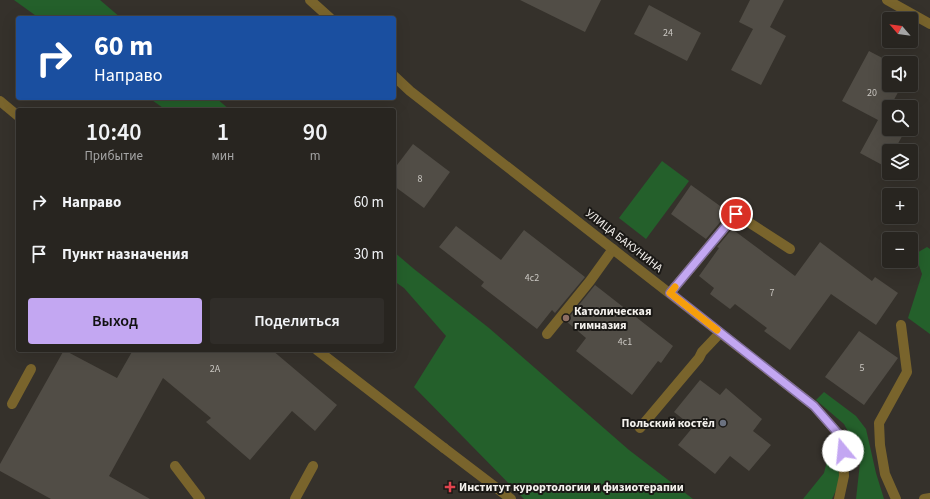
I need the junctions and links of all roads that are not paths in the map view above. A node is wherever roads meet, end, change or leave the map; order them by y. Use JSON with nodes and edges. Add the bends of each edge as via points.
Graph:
{"nodes":[{"id":1,"x":310,"y":0,"type":"edge"},
{"id":2,"x":887,"y":0,"type":"edge"},
{"id":3,"x":328,"y":16,"type":"edge"},
{"id":4,"x":930,"y":24,"type":"edge"},
{"id":5,"x":396,"y":78,"type":"edge"},
{"id":6,"x":0,"y":101,"type":"edge"},
{"id":7,"x":16,"y":114,"type":"edge"},
{"id":8,"x":613,"y":249,"type":"junction"},
{"id":9,"x":790,"y":249,"type":"dead end"},
{"id":10,"x":670,"y":293,"type":"junction"},
{"id":11,"x":901,"y":326,"type":"dead end"},
{"id":12,"x":720,"y":332,"type":"junction"},
{"id":13,"x":548,"y":334,"type":"dead end"},
{"id":14,"x":320,"y":352,"type":"edge"},
{"id":15,"x":31,"y":369,"type":"dead end"},
{"id":16,"x":12,"y":404,"type":"dead end"},
{"id":17,"x":640,"y":428,"type":"dead end"},
{"id":18,"x":175,"y":466,"type":"dead end"},
{"id":19,"x":313,"y":466,"type":"dead end"},
{"id":20,"x":930,"y":498,"type":"edge"},
{"id":21,"x":200,"y":499,"type":"edge"},
{"id":22,"x":295,"y":499,"type":"edge"},
{"id":23,"x":511,"y":499,"type":"edge"},
{"id":24,"x":840,"y":499,"type":"edge"},
{"id":25,"x":896,"y":499,"type":"edge"},
{"id":26,"x":924,"y":499,"type":"edge"}],
"edges":[{"from":1,"to":3,"type":"street"},
{"from":2,"to":4,"type":"street"},
{"from":5,"to":8,"type":"street","name":"УЛИЦА БАКУНИНА"},
{"from":6,"to":7,"type":"street"},
{"from":8,"to":10,"type":"street","name":"УЛИЦА БАКУНИНА"},
{"from":8,"to":13,"type":"street"},
{"from":9,"to":10,"type":"street","via":[[736,214]]},
{"from":10,"to":12,"type":"street","name":"УЛИЦА БАКУНИНА"},
{"from":11,"to":25,"type":"street","via":[[907,372],[879,423],[880,445],[886,474]]},
{"from":12,"to":17,"type":"street"},
{"from":12,"to":24,"type":"street","name":"УЛИЦА БАКУНИНА","via":[[814,406],[842,438],[844,476]]},
{"from":14,"to":23,"type":"street"},
{"from":15,"to":16,"type":"street"},
{"from":18,"to":21,"type":"street"},
{"from":19,"to":22,"type":"street"},
{"from":20,"to":26,"type":"street"}]}
